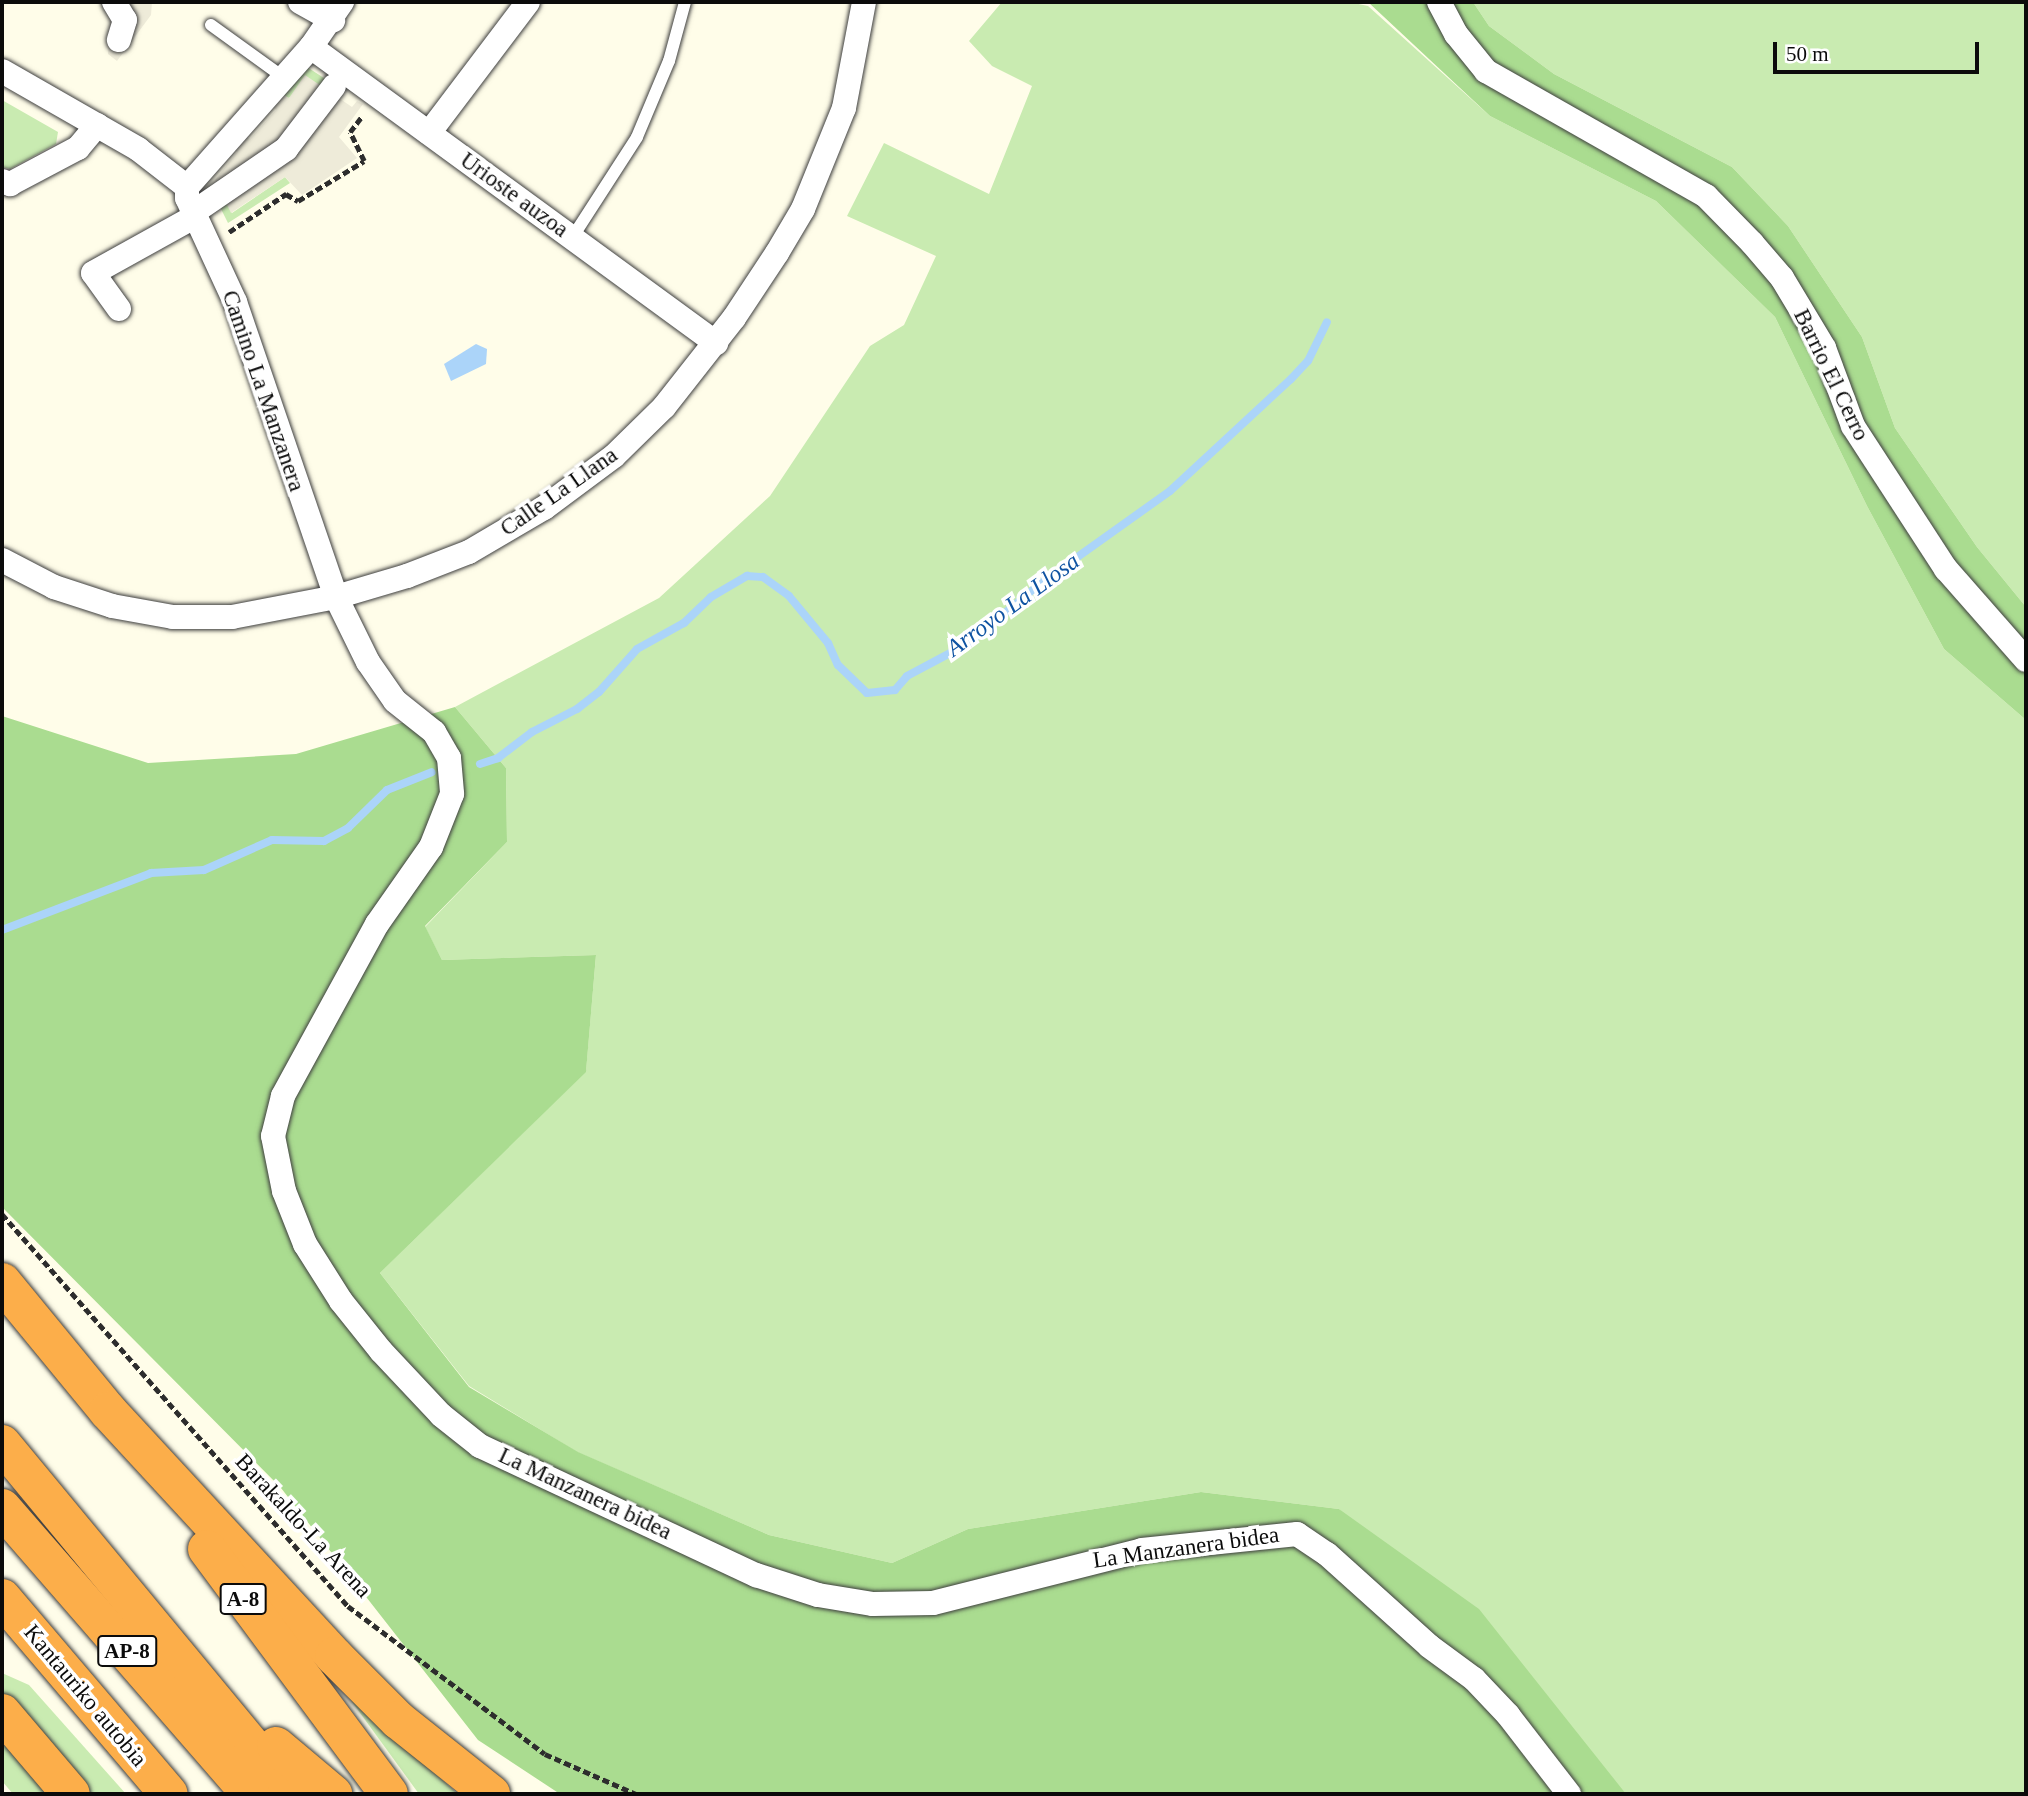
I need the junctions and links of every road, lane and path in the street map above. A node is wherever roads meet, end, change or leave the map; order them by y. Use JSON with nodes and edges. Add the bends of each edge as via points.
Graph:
{"nodes":[{"id":1,"x":114,"y":2,"type":"edge"},
{"id":2,"x":300,"y":2,"type":"edge"},
{"id":3,"x":528,"y":2,"type":"edge"},
{"id":4,"x":685,"y":2,"type":"edge"},
{"id":5,"x":864,"y":2,"type":"edge"},
{"id":6,"x":1439,"y":2,"type":"edge"},
{"id":7,"x":337,"y":11,"type":"edge"},
{"id":8,"x":211,"y":24,"type":"dead end"},
{"id":9,"x":119,"y":40,"type":"dead end"},
{"id":10,"x":311,"y":47,"type":"junction"},
{"id":11,"x":2,"y":71,"type":"edge"},
{"id":12,"x":283,"y":77,"type":"junction"},
{"id":13,"x":334,"y":86,"type":"dead end"},
{"id":14,"x":377,"y":94,"type":"junction"},
{"id":15,"x":97,"y":125,"type":"junction"},
{"id":16,"x":429,"y":133,"type":"junction"},
{"id":17,"x":2,"y":181,"type":"edge"},
{"id":18,"x":187,"y":187,"type":"junction"},
{"id":19,"x":195,"y":214,"type":"junction"},
{"id":20,"x":228,"y":233,"type":"dead end"},
{"id":21,"x":572,"y":238,"type":"junction"},
{"id":22,"x":119,"y":309,"type":"dead end"},
{"id":23,"x":716,"y":343,"type":"junction"},
{"id":24,"x":2,"y":560,"type":"edge"},
{"id":25,"x":336,"y":597,"type":"junction"},
{"id":26,"x":2026,"y":660,"type":"edge"},
{"id":27,"x":2,"y":1214,"type":"edge"},
{"id":28,"x":2,"y":1282,"type":"edge"},
{"id":29,"x":108,"y":1411,"type":"junction"},
{"id":30,"x":2,"y":1444,"type":"edge"},
{"id":31,"x":2,"y":1508,"type":"edge"},
{"id":32,"x":107,"y":1569,"type":"junction"},
{"id":33,"x":2,"y":1598,"type":"edge"},
{"id":34,"x":2,"y":1713,"type":"edge"},
{"id":35,"x":385,"y":1789,"type":"edge"},
{"id":36,"x":71,"y":1794,"type":"edge"},
{"id":37,"x":169,"y":1794,"type":"edge"},
{"id":38,"x":251,"y":1794,"type":"edge"},
{"id":39,"x":292,"y":1794,"type":"edge"},
{"id":40,"x":333,"y":1794,"type":"edge"},
{"id":41,"x":491,"y":1794,"type":"edge"},
{"id":42,"x":636,"y":1794,"type":"edge"},
{"id":43,"x":1569,"y":1794,"type":"edge"}],
"edges":[{"from":1,"to":9,"type":"street","via":[[125,20]]},
{"from":2,"to":7,"type":"street"},
{"from":3,"to":16,"type":"street"},
{"from":4,"to":21,"type":"lane","via":[[669,61],[637,137]]},
{"from":5,"to":23,"type":"street","name":"Calle La Llana","via":[[844,108],[821,168],[777,253]]},
{"from":6,"to":26,"type":"street","name":"Barrio El Cerro","via":[[1486,71],[1706,196],[1752,243],[1782,278],[1824,348],[1853,426],[1939,558]]},
{"from":7,"to":10,"type":"street"},
{"from":8,"to":12,"type":"lane"},
{"from":10,"to":12,"type":"street"},
{"from":10,"to":14,"type":"street","name":"Urioste auzoa"},
{"from":11,"to":15,"type":"street"},
{"from":12,"to":18,"type":"street"},
{"from":13,"to":19,"type":"street","via":[[286,149]]},
{"from":14,"to":16,"type":"street","name":"Urioste auzoa"},
{"from":14,"to":20,"type":"path","via":[[350,132],[364,160],[298,201],[286,194]]},
{"from":15,"to":17,"type":"street","via":[[78,148],[10,184]]},
{"from":15,"to":18,"type":"street"},
{"from":16,"to":21,"type":"street","name":"Urioste auzoa"},
{"from":18,"to":19,"type":"street","name":"Camino La Manzanera"},
{"from":19,"to":22,"type":"street","via":[[93,273]]},
{"from":19,"to":25,"type":"street","name":"Camino La Manzanera","via":[[235,302]]},
{"from":21,"to":23,"type":"street","name":"Urioste auzoa"},
{"from":23,"to":25,"type":"street","name":"Calle La Llana","via":[[664,407],[614,456],[544,508],[469,552]]},
{"from":24,"to":25,"type":"street","name":"Calle La Llana","via":[[54,587],[112,606],[173,617],[232,617]]},
{"from":25,"to":43,"type":"street","name":"La Manzanera bidea","via":[[395,701],[434,732],[449,758],[452,794],[432,847],[377,924],[283,1096],[273,1136],[284,1192],[305,1244],[341,1301],[442,1415],[480,1446],[756,1575],[818,1595],[873,1604],[933,1603],[1142,1550],[1297,1534],[1327,1554],[1429,1646],[1474,1679]]},
{"from":27,"to":42,"type":"path","name":"Barakaldo-La Arena","via":[[348,1606],[545,1754]]},
{"from":28,"to":29,"type":"highway","number":"A-8"},
{"from":29,"to":35,"type":"highway","number":"A-8"},
{"from":29,"to":41,"type":"highway","via":[[398,1720]]},
{"from":30,"to":32,"type":"highway"},
{"from":31,"to":38,"type":"highway","number":"AP-8"},
{"from":32,"to":39,"type":"highway"},
{"from":32,"to":40,"type":"highway","via":[[292,1762]]},
{"from":33,"to":37,"type":"highway","name":"Kantauriko autobia"},
{"from":34,"to":36,"type":"highway"}]}
